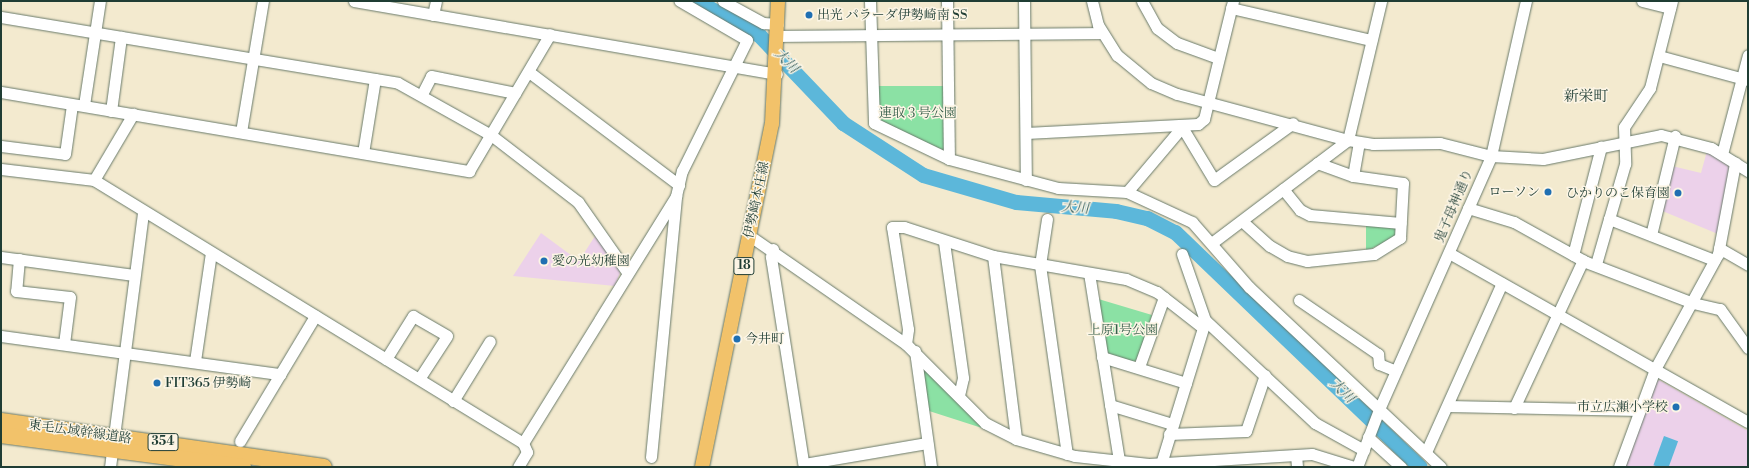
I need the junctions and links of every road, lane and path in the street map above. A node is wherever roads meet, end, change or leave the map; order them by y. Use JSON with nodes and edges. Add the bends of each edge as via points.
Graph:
{"nodes":[{"id":1,"x":100,"y":1,"type":"edge"},
{"id":2,"x":263,"y":1,"type":"edge"},
{"id":3,"x":354,"y":1,"type":"edge"},
{"id":4,"x":436,"y":1,"type":"edge"},
{"id":5,"x":680,"y":1,"type":"edge"},
{"id":6,"x":723,"y":1,"type":"edge"},
{"id":7,"x":778,"y":1,"type":"edge"},
{"id":8,"x":870,"y":1,"type":"edge"},
{"id":9,"x":947,"y":1,"type":"edge"},
{"id":10,"x":1024,"y":1,"type":"edge"},
{"id":11,"x":1092,"y":1,"type":"edge"},
{"id":12,"x":1142,"y":1,"type":"edge"},
{"id":13,"x":1381,"y":1,"type":"edge"},
{"id":14,"x":1526,"y":1,"type":"edge"},
{"id":15,"x":1642,"y":1,"type":"edge"},
{"id":16,"x":1232,"y":4,"type":"edge"},
{"id":17,"x":1671,"y":4,"type":"edge"},
{"id":18,"x":433,"y":15,"type":"junction"},
{"id":19,"x":1,"y":17,"type":"edge"},
{"id":20,"x":94,"y":33,"type":"junction"},
{"id":21,"x":778,"y":33,"type":"junction"},
{"id":22,"x":1102,"y":33,"type":"junction"},
{"id":23,"x":550,"y":34,"type":"junction"},
{"id":24,"x":870,"y":36,"type":"junction"},
{"id":25,"x":948,"y":36,"type":"junction"},
{"id":26,"x":1025,"y":36,"type":"junction"},
{"id":27,"x":121,"y":38,"type":"junction"},
{"id":28,"x":1370,"y":40,"type":"junction"},
{"id":29,"x":1748,"y":55,"type":"edge"},
{"id":30,"x":1659,"y":56,"type":"junction"},
{"id":31,"x":1218,"y":58,"type":"junction"},
{"id":32,"x":253,"y":60,"type":"junction"},
{"id":33,"x":734,"y":65,"type":"junction"},
{"id":34,"x":778,"y":69,"type":"junction"},
{"id":35,"x":529,"y":72,"type":"junction"},
{"id":36,"x":375,"y":79,"type":"junction"},
{"id":37,"x":1746,"y":79,"type":"edge"},
{"id":38,"x":1,"y":92,"type":"edge"},
{"id":39,"x":422,"y":94,"type":"junction"},
{"id":40,"x":515,"y":94,"type":"junction"},
{"id":41,"x":1208,"y":100,"type":"junction"},
{"id":42,"x":72,"y":104,"type":"junction"},
{"id":43,"x":84,"y":105,"type":"junction"},
{"id":44,"x":110,"y":110,"type":"junction"},
{"id":45,"x":133,"y":114,"type":"junction"},
{"id":46,"x":1293,"y":123,"type":"junction"},
{"id":47,"x":1182,"y":127,"type":"junction"},
{"id":48,"x":241,"y":132,"type":"junction"},
{"id":49,"x":1026,"y":133,"type":"junction"},
{"id":50,"x":491,"y":135,"type":"junction"},
{"id":51,"x":1675,"y":136,"type":"junction"},
{"id":52,"x":1354,"y":141,"type":"junction"},
{"id":53,"x":1626,"y":141,"type":"junction"},
{"id":54,"x":1,"y":146,"type":"edge"},
{"id":55,"x":1601,"y":147,"type":"junction"},
{"id":56,"x":363,"y":153,"type":"junction"},
{"id":57,"x":1722,"y":154,"type":"junction"},
{"id":58,"x":1491,"y":156,"type":"junction"},
{"id":59,"x":948,"y":159,"type":"junction"},
{"id":60,"x":1317,"y":162,"type":"junction"},
{"id":61,"x":1735,"y":163,"type":"junction"},
{"id":62,"x":1,"y":169,"type":"edge"},
{"id":63,"x":1748,"y":171,"type":"edge"},
{"id":64,"x":1353,"y":176,"type":"junction"},
{"id":65,"x":94,"y":180,"type":"junction"},
{"id":66,"x":1026,"y":180,"type":"junction"},
{"id":67,"x":1283,"y":189,"type":"junction"},
{"id":68,"x":677,"y":191,"type":"junction"},
{"id":69,"x":1127,"y":192,"type":"junction"},
{"id":70,"x":1468,"y":208,"type":"junction"},
{"id":71,"x":142,"y":212,"type":"junction"},
{"id":72,"x":1047,"y":219,"type":"dead end"},
{"id":73,"x":1609,"y":219,"type":"junction"},
{"id":74,"x":1242,"y":222,"type":"junction"},
{"id":75,"x":1401,"y":223,"type":"junction"},
{"id":76,"x":1651,"y":235,"type":"junction"},
{"id":77,"x":750,"y":236,"type":"junction"},
{"id":78,"x":944,"y":242,"type":"junction"},
{"id":79,"x":1213,"y":242,"type":"junction"},
{"id":80,"x":1719,"y":248,"type":"junction"},
{"id":81,"x":773,"y":249,"type":"junction"},
{"id":82,"x":211,"y":253,"type":"junction"},
{"id":83,"x":1449,"y":253,"type":"junction"},
{"id":84,"x":1182,"y":254,"type":"dead end"},
{"id":85,"x":993,"y":256,"type":"junction"},
{"id":86,"x":1,"y":257,"type":"edge"},
{"id":87,"x":1578,"y":258,"type":"junction"},
{"id":88,"x":20,"y":259,"type":"junction"},
{"id":89,"x":1714,"y":260,"type":"junction"},
{"id":90,"x":1596,"y":264,"type":"junction"},
{"id":91,"x":1748,"y":264,"type":"edge"},
{"id":92,"x":1040,"y":265,"type":"junction"},
{"id":93,"x":627,"y":272,"type":"junction"},
{"id":94,"x":1089,"y":273,"type":"junction"},
{"id":95,"x":134,"y":275,"type":"junction"},
{"id":96,"x":1502,"y":283,"type":"junction"},
{"id":97,"x":1164,"y":297,"type":"junction"},
{"id":98,"x":1299,"y":300,"type":"dead end"},
{"id":99,"x":1693,"y":303,"type":"junction"},
{"id":100,"x":1556,"y":313,"type":"junction"},
{"id":101,"x":315,"y":316,"type":"junction"},
{"id":102,"x":1203,"y":321,"type":"junction"},
{"id":103,"x":1,"y":336,"type":"edge"},
{"id":104,"x":490,"y":341,"type":"dead end"},
{"id":105,"x":64,"y":344,"type":"junction"},
{"id":106,"x":906,"y":344,"type":"junction"},
{"id":107,"x":1748,"y":348,"type":"edge"},
{"id":108,"x":915,"y":351,"type":"junction"},
{"id":109,"x":125,"y":353,"type":"junction"},
{"id":110,"x":1102,"y":357,"type":"junction"},
{"id":111,"x":386,"y":359,"type":"junction"},
{"id":112,"x":195,"y":361,"type":"junction"},
{"id":113,"x":1139,"y":367,"type":"junction"},
{"id":114,"x":1655,"y":369,"type":"junction"},
{"id":115,"x":1396,"y":371,"type":"junction"},
{"id":116,"x":280,"y":374,"type":"junction"},
{"id":117,"x":1265,"y":375,"type":"junction"},
{"id":118,"x":418,"y":379,"type":"junction"},
{"id":119,"x":1186,"y":384,"type":"junction"},
{"id":120,"x":959,"y":395,"type":"junction"},
{"id":121,"x":453,"y":400,"type":"junction"},
{"id":122,"x":1110,"y":405,"type":"junction"},
{"id":123,"x":1448,"y":406,"type":"junction"},
{"id":124,"x":1514,"y":408,"type":"junction"},
{"id":125,"x":1379,"y":410,"type":"junction"},
{"id":126,"x":1639,"y":410,"type":"junction"},
{"id":127,"x":1,"y":421,"type":"edge"},
{"id":128,"x":1748,"y":422,"type":"edge"},
{"id":129,"x":1171,"y":429,"type":"junction"},
{"id":130,"x":1,"y":435,"type":"edge"},
{"id":131,"x":1369,"y":435,"type":"junction"},
{"id":132,"x":1016,"y":439,"type":"junction"},
{"id":133,"x":240,"y":441,"type":"dead end"},
{"id":134,"x":113,"y":443,"type":"junction"},
{"id":135,"x":523,"y":443,"type":"junction"},
{"id":136,"x":927,"y":443,"type":"junction"},
{"id":137,"x":1364,"y":450,"type":"junction"},
{"id":138,"x":1426,"y":452,"type":"junction"},
{"id":139,"x":1067,"y":454,"type":"junction"},
{"id":140,"x":1296,"y":455,"type":"junction"},
{"id":141,"x":651,"y":457,"type":"dead end"},
{"id":142,"x":1120,"y":464,"type":"edge"},
{"id":143,"x":1161,"y":464,"type":"junction"},
{"id":144,"x":804,"y":466,"type":"edge"},
{"id":145,"x":110,"y":467,"type":"edge"},
{"id":146,"x":243,"y":467,"type":"edge"},
{"id":147,"x":324,"y":467,"type":"edge"},
{"id":148,"x":518,"y":467,"type":"edge"},
{"id":149,"x":702,"y":467,"type":"edge"},
{"id":150,"x":931,"y":467,"type":"edge"},
{"id":151,"x":1297,"y":467,"type":"edge"},
{"id":152,"x":1354,"y":467,"type":"edge"},
{"id":153,"x":1358,"y":467,"type":"edge"},
{"id":154,"x":1401,"y":467,"type":"edge"},
{"id":155,"x":1441,"y":467,"type":"edge"},
{"id":156,"x":1619,"y":467,"type":"edge"}],
"edges":[{"from":1,"to":20,"type":"street"},
{"from":2,"to":32,"type":"street"},
{"from":3,"to":18,"type":"street"},
{"from":4,"to":18,"type":"street"},
{"from":5,"to":33,"type":"street","via":[[746,38]]},
{"from":6,"to":21,"type":"street"},
{"from":7,"to":21,"type":"main road","name":"伊勢崎本庄線","number":"18"},
{"from":8,"to":24,"type":"street"},
{"from":9,"to":25,"type":"street"},
{"from":10,"to":26,"type":"street"},
{"from":11,"to":22,"type":"street"},
{"from":12,"to":31,"type":"street","via":[[1157,28],[1177,43]]},
{"from":13,"to":28,"type":"street"},
{"from":14,"to":58,"type":"street","name":"鬼子母神通り"},
{"from":15,"to":17,"type":"street"},
{"from":16,"to":28,"type":"street"},
{"from":16,"to":31,"type":"street"},
{"from":17,"to":30,"type":"street"},
{"from":18,"to":23,"type":"street"},
{"from":19,"to":20,"type":"street"},
{"from":20,"to":27,"type":"street"},
{"from":20,"to":43,"type":"street"},
{"from":21,"to":24,"type":"street"},
{"from":21,"to":34,"type":"main road","name":"伊勢崎本庄線","number":"18"},
{"from":22,"to":26,"type":"street"},
{"from":22,"to":41,"type":"street","via":[[1122,62],[1141,77],[1177,94]]},
{"from":23,"to":33,"type":"street"},
{"from":23,"to":35,"type":"street"},
{"from":24,"to":25,"type":"street"},
{"from":24,"to":59,"type":"street","via":[[874,123]]},
{"from":25,"to":26,"type":"street"},
{"from":25,"to":59,"type":"street"},
{"from":26,"to":49,"type":"street"},
{"from":27,"to":32,"type":"street"},
{"from":27,"to":44,"type":"street"},
{"from":28,"to":52,"type":"street"},
{"from":29,"to":37,"type":"street"},
{"from":30,"to":37,"type":"street"},
{"from":30,"to":53,"type":"street","via":[[1650,88],[1624,127]]},
{"from":31,"to":41,"type":"street"},
{"from":32,"to":36,"type":"street"},
{"from":32,"to":48,"type":"street"},
{"from":33,"to":34,"type":"street"},
{"from":33,"to":68,"type":"street"},
{"from":34,"to":77,"type":"main road","name":"伊勢崎本庄線","number":"18","via":[[772,124]]},
{"from":35,"to":40,"type":"street"},
{"from":35,"to":68,"type":"street"},
{"from":36,"to":39,"type":"street","via":[[398,83]]},
{"from":36,"to":56,"type":"street"},
{"from":37,"to":57,"type":"street"},
{"from":38,"to":42,"type":"street"},
{"from":39,"to":40,"type":"street","via":[[431,76]]},
{"from":39,"to":50,"type":"street"},
{"from":40,"to":50,"type":"street"},
{"from":41,"to":46,"type":"street"},
{"from":41,"to":47,"type":"street","via":[[1204,119]]},
{"from":42,"to":43,"type":"street"},
{"from":42,"to":54,"type":"street","via":[[65,154]]},
{"from":43,"to":44,"type":"street"},
{"from":44,"to":45,"type":"street"},
{"from":45,"to":48,"type":"street"},
{"from":45,"to":65,"type":"street"},
{"from":46,"to":47,"type":"street","via":[[1214,180]]},
{"from":46,"to":52,"type":"street"},
{"from":47,"to":49,"type":"street"},
{"from":47,"to":69,"type":"street"},
{"from":48,"to":56,"type":"street"},
{"from":49,"to":66,"type":"street"},
{"from":50,"to":56,"type":"street","via":[[469,171]]},
{"from":50,"to":93,"type":"street","via":[[583,206]]},
{"from":51,"to":53,"type":"street"},
{"from":51,"to":57,"type":"street"},
{"from":51,"to":76,"type":"street"},
{"from":52,"to":58,"type":"street","via":[[1440,143]]},
{"from":52,"to":60,"type":"street"},
{"from":52,"to":64,"type":"street"},
{"from":53,"to":55,"type":"street"},
{"from":53,"to":73,"type":"street","via":[[1625,164]]},
{"from":55,"to":58,"type":"street","via":[[1543,159]]},
{"from":55,"to":87,"type":"street"},
{"from":57,"to":61,"type":"street"},
{"from":58,"to":70,"type":"street","name":"鬼子母神通り"},
{"from":59,"to":66,"type":"street"},
{"from":60,"to":64,"type":"street"},
{"from":60,"to":67,"type":"street"},
{"from":61,"to":63,"type":"street"},
{"from":61,"to":80,"type":"street"},
{"from":62,"to":65,"type":"street"},
{"from":64,"to":75,"type":"street","via":[[1404,183]]},
{"from":65,"to":71,"type":"street"},
{"from":66,"to":69,"type":"street","via":[[1058,188]]},
{"from":67,"to":74,"type":"street"},
{"from":67,"to":75,"type":"street","via":[[1300,210],[1310,215]]},
{"from":68,"to":93,"type":"street"},
{"from":68,"to":141,"type":"street"},
{"from":69,"to":79,"type":"street","via":[[1192,222]]},
{"from":70,"to":83,"type":"street","name":"鬼子母神通り"},
{"from":70,"to":87,"type":"street","via":[[1514,222]]},
{"from":71,"to":82,"type":"street"},
{"from":71,"to":95,"type":"street"},
{"from":72,"to":92,"type":"street"},
{"from":73,"to":76,"type":"street"},
{"from":73,"to":90,"type":"street"},
{"from":74,"to":75,"type":"street","via":[[1270,246],[1287,256],[1307,261],[1374,254],[1400,238]]},
{"from":74,"to":79,"type":"street"},
{"from":76,"to":89,"type":"street"},
{"from":77,"to":81,"type":"street"},
{"from":77,"to":149,"type":"main road","name":"伊勢崎本庄線","number":"18"},
{"from":78,"to":85,"type":"street"},
{"from":78,"to":106,"type":"street","via":[[904,227],[892,227],[908,329]]},
{"from":78,"to":120,"type":"street","via":[[963,378]]},
{"from":79,"to":125,"type":"street","via":[[1249,287]]},
{"from":80,"to":89,"type":"street"},
{"from":80,"to":91,"type":"street"},
{"from":81,"to":106,"type":"street"},
{"from":81,"to":144,"type":"street"},
{"from":82,"to":101,"type":"street"},
{"from":82,"to":112,"type":"street"},
{"from":83,"to":96,"type":"street"},
{"from":83,"to":115,"type":"street","name":"鬼子母神通り"},
{"from":84,"to":102,"type":"street"},
{"from":85,"to":92,"type":"street"},
{"from":85,"to":132,"type":"street"},
{"from":86,"to":88,"type":"street"},
{"from":87,"to":90,"type":"street"},
{"from":87,"to":100,"type":"street"},
{"from":88,"to":95,"type":"street"},
{"from":88,"to":105,"type":"street","via":[[16,291],[70,297]]},
{"from":89,"to":99,"type":"street"},
{"from":90,"to":99,"type":"street"},
{"from":92,"to":94,"type":"street"},
{"from":92,"to":139,"type":"street"},
{"from":93,"to":135,"type":"street"},
{"from":94,"to":97,"type":"street","via":[[1126,280]]},
{"from":94,"to":110,"type":"street"},
{"from":95,"to":109,"type":"street"},
{"from":96,"to":100,"type":"street"},
{"from":96,"to":123,"type":"street"},
{"from":97,"to":102,"type":"street"},
{"from":97,"to":113,"type":"street"},
{"from":98,"to":115,"type":"street","via":[[1378,354],[1379,364]]},
{"from":99,"to":107,"type":"street","via":[[1720,309]]},
{"from":99,"to":114,"type":"street"},
{"from":100,"to":114,"type":"street"},
{"from":100,"to":124,"type":"street"},
{"from":101,"to":111,"type":"street"},
{"from":101,"to":116,"type":"street"},
{"from":102,"to":117,"type":"street"},
{"from":102,"to":119,"type":"street"},
{"from":103,"to":105,"type":"street"},
{"from":104,"to":121,"type":"street"},
{"from":105,"to":109,"type":"street"},
{"from":106,"to":108,"type":"street"},
{"from":108,"to":120,"type":"street"},
{"from":108,"to":136,"type":"street"},
{"from":109,"to":112,"type":"street"},
{"from":109,"to":134,"type":"street"},
{"from":110,"to":113,"type":"street"},
{"from":110,"to":122,"type":"street"},
{"from":111,"to":118,"type":"street"},
{"from":111,"to":118,"type":"street","via":[[413,316],[447,336]]},
{"from":112,"to":116,"type":"street"},
{"from":113,"to":119,"type":"street"},
{"from":114,"to":126,"type":"street"},
{"from":114,"to":128,"type":"street"},
{"from":115,"to":125,"type":"street","name":"鬼子母神通り"},
{"from":116,"to":133,"type":"street"},
{"from":117,"to":129,"type":"street","via":[[1246,431]]},
{"from":117,"to":137,"type":"street","via":[[1315,423]]},
{"from":118,"to":121,"type":"street"},
{"from":119,"to":129,"type":"street"},
{"from":120,"to":132,"type":"street","via":[[985,423]]},
{"from":121,"to":135,"type":"street"},
{"from":122,"to":129,"type":"street"},
{"from":122,"to":142,"type":"street"},
{"from":123,"to":124,"type":"street"},
{"from":123,"to":138,"type":"street"},
{"from":124,"to":126,"type":"street"},
{"from":125,"to":131,"type":"street","name":"鬼子母神通り"},
{"from":125,"to":138,"type":"street"},
{"from":126,"to":156,"type":"street"},
{"from":127,"to":134,"type":"highway","name":"東毛広域幹線道路","number":"354"},
{"from":129,"to":143,"type":"street"},
{"from":130,"to":134,"type":"highway","name":"東毛広域幹線道路","number":"354"},
{"from":131,"to":137,"type":"street"},
{"from":131,"to":154,"type":"street"},
{"from":132,"to":139,"type":"street"},
{"from":134,"to":145,"type":"street"},
{"from":134,"to":146,"type":"highway","name":"東毛広域幹線道路","number":"354"},
{"from":134,"to":147,"type":"highway","name":"東毛広域幹線道路","number":"354"},
{"from":135,"to":148,"type":"street","via":[[526,452]]},
{"from":136,"to":144,"type":"street"},
{"from":136,"to":150,"type":"street"},
{"from":137,"to":153,"type":"street"},
{"from":138,"to":155,"type":"street"},
{"from":139,"to":142,"type":"street"},
{"from":140,"to":143,"type":"street"},
{"from":140,"to":151,"type":"street"},
{"from":140,"to":152,"type":"street","via":[[1320,455]]},
{"from":142,"to":143,"type":"street"}]}
